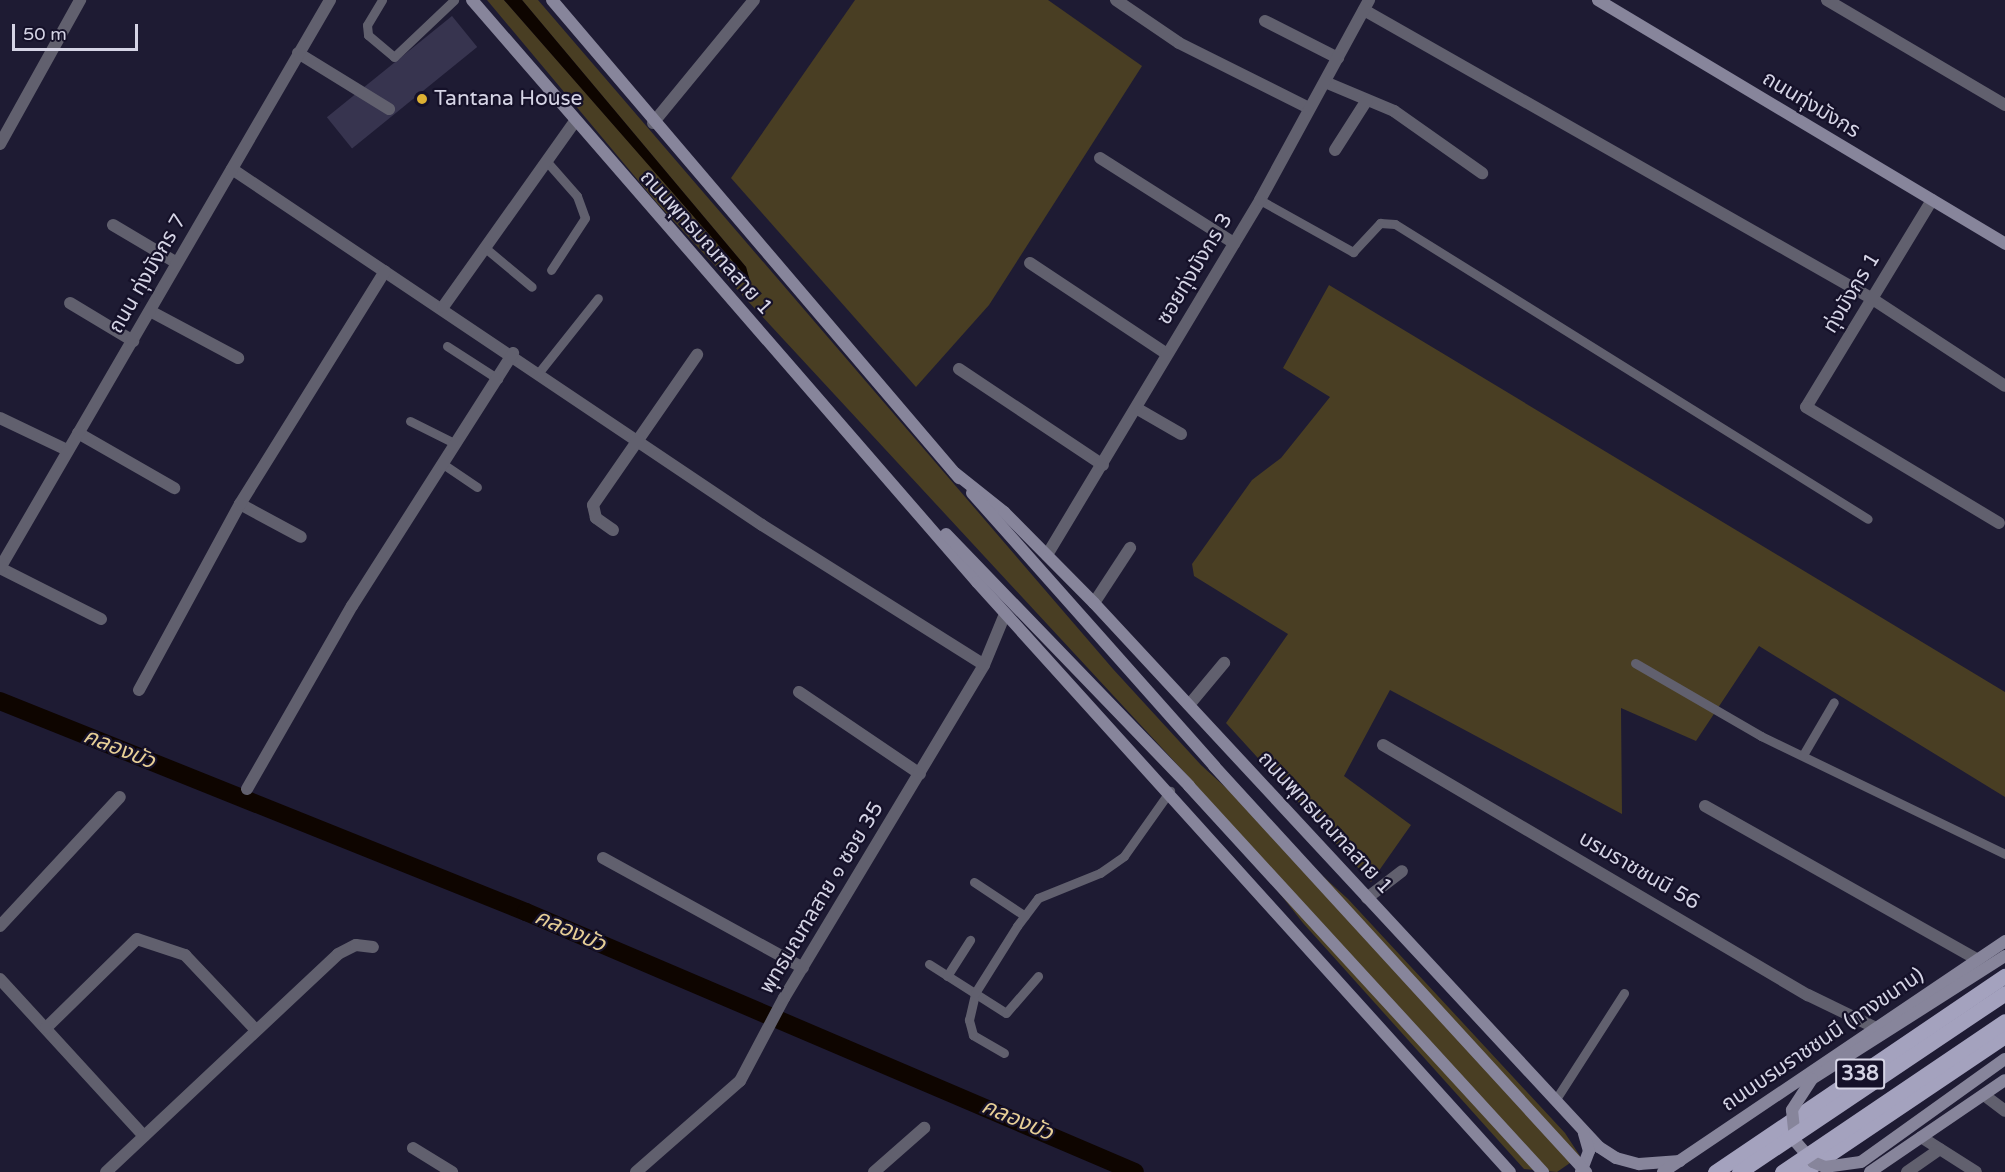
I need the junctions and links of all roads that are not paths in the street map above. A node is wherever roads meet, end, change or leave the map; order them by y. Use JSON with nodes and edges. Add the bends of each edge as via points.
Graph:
{"nodes":[{"id":1,"x":80,"y":0,"type":"edge"},
{"id":2,"x":330,"y":0,"type":"edge"},
{"id":3,"x":382,"y":0,"type":"edge"},
{"id":4,"x":454,"y":0,"type":"edge"},
{"id":5,"x":472,"y":0,"type":"edge"},
{"id":6,"x":552,"y":0,"type":"edge"},
{"id":7,"x":754,"y":0,"type":"edge"},
{"id":8,"x":1116,"y":0,"type":"edge"},
{"id":9,"x":1598,"y":0,"type":"edge"},
{"id":10,"x":1827,"y":0,"type":"edge"},
{"id":11,"x":1367,"y":5,"type":"edge"},
{"id":12,"x":1265,"y":21,"type":"dead end"},
{"id":13,"x":298,"y":53,"type":"junction"},
{"id":14,"x":1338,"y":58,"type":"junction"},
{"id":15,"x":1325,"y":82,"type":"junction"},
{"id":16,"x":1367,"y":100,"type":"junction"},
{"id":17,"x":2005,"y":105,"type":"edge"},
{"id":18,"x":1309,"y":108,"type":"junction"},
{"id":19,"x":389,"y":109,"type":"dead end"},
{"id":20,"x":574,"y":123,"type":"junction"},
{"id":21,"x":653,"y":123,"type":"junction"},
{"id":22,"x":0,"y":144,"type":"edge"},
{"id":23,"x":1335,"y":150,"type":"dead end"},
{"id":24,"x":1100,"y":158,"type":"dead end"},
{"id":25,"x":548,"y":163,"type":"junction"},
{"id":26,"x":232,"y":169,"type":"junction"},
{"id":27,"x":1482,"y":173,"type":"dead end"},
{"id":28,"x":1260,"y":200,"type":"junction"},
{"id":29,"x":1932,"y":200,"type":"junction"},
{"id":30,"x":113,"y":225,"type":"dead end"},
{"id":31,"x":1234,"y":243,"type":"junction"},
{"id":32,"x":2005,"y":244,"type":"edge"},
{"id":33,"x":484,"y":247,"type":"junction"},
{"id":34,"x":177,"y":263,"type":"junction"},
{"id":35,"x":1030,"y":263,"type":"dead end"},
{"id":36,"x":551,"y":270,"type":"dead end"},
{"id":37,"x":385,"y":271,"type":"junction"},
{"id":38,"x":531,"y":287,"type":"dead end"},
{"id":39,"x":598,"y":298,"type":"dead end"},
{"id":40,"x":1871,"y":298,"type":"junction"},
{"id":41,"x":70,"y":303,"type":"dead end"},
{"id":42,"x":443,"y":307,"type":"junction"},
{"id":43,"x":150,"y":311,"type":"junction"},
{"id":44,"x":133,"y":341,"type":"junction"},
{"id":45,"x":447,"y":345,"type":"dead end"},
{"id":46,"x":513,"y":353,"type":"junction"},
{"id":47,"x":1167,"y":354,"type":"junction"},
{"id":48,"x":697,"y":355,"type":"dead end"},
{"id":49,"x":238,"y":358,"type":"dead end"},
{"id":50,"x":959,"y":369,"type":"dead end"},
{"id":51,"x":540,"y":371,"type":"junction"},
{"id":52,"x":498,"y":379,"type":"junction"},
{"id":53,"x":2005,"y":386,"type":"edge"},
{"id":54,"x":1136,"y":408,"type":"junction"},
{"id":55,"x":0,"y":417,"type":"edge"},
{"id":56,"x":410,"y":421,"type":"dead end"},
{"id":57,"x":78,"y":433,"type":"junction"},
{"id":58,"x":1182,"y":434,"type":"dead end"},
{"id":59,"x":636,"y":438,"type":"junction"},
{"id":60,"x":456,"y":444,"type":"junction"},
{"id":61,"x":68,"y":450,"type":"junction"},
{"id":62,"x":444,"y":464,"type":"junction"},
{"id":63,"x":1103,"y":465,"type":"junction"},
{"id":64,"x":955,"y":473,"type":"junction"},
{"id":65,"x":477,"y":487,"type":"dead end"},
{"id":66,"x":174,"y":489,"type":"dead end"},
{"id":67,"x":240,"y":504,"type":"junction"},
{"id":68,"x":916,"y":507,"type":"junction"},
{"id":69,"x":1868,"y":519,"type":"dead end"},
{"id":70,"x":1999,"y":523,"type":"dead end"},
{"id":71,"x":613,"y":530,"type":"dead end"},
{"id":72,"x":302,"y":537,"type":"dead end"},
{"id":73,"x":1130,"y":548,"type":"dead end"},
{"id":74,"x":1047,"y":555,"type":"junction"},
{"id":75,"x":0,"y":568,"type":"edge"},
{"id":76,"x":1094,"y":603,"type":"junction"},
{"id":77,"x":1005,"y":614,"type":"junction"},
{"id":78,"x":101,"y":619,"type":"dead end"},
{"id":79,"x":1224,"y":663,"type":"dead end"},
{"id":80,"x":1635,"y":663,"type":"dead end"},
{"id":81,"x":984,"y":664,"type":"junction"},
{"id":82,"x":139,"y":690,"type":"dead end"},
{"id":83,"x":799,"y":692,"type":"dead end"},
{"id":84,"x":1834,"y":702,"type":"dead end"},
{"id":85,"x":1189,"y":705,"type":"junction"},
{"id":86,"x":1383,"y":745,"type":"dead end"},
{"id":87,"x":1803,"y":755,"type":"junction"},
{"id":88,"x":920,"y":774,"type":"junction"},
{"id":89,"x":247,"y":789,"type":"dead end"},
{"id":90,"x":1170,"y":791,"type":"junction"},
{"id":91,"x":120,"y":797,"type":"dead end"},
{"id":92,"x":1705,"y":806,"type":"dead end"},
{"id":93,"x":2005,"y":855,"type":"edge"},
{"id":94,"x":603,"y":858,"type":"dead end"},
{"id":95,"x":1402,"y":871,"type":"dead end"},
{"id":96,"x":974,"y":882,"type":"dead end"},
{"id":97,"x":1367,"y":898,"type":"junction"},
{"id":98,"x":1024,"y":916,"type":"junction"},
{"id":99,"x":0,"y":926,"type":"edge"},
{"id":100,"x":970,"y":940,"type":"dead end"},
{"id":101,"x":2005,"y":941,"type":"edge"},
{"id":102,"x":373,"y":947,"type":"dead end"},
{"id":103,"x":2005,"y":956,"type":"edge"},
{"id":104,"x":1977,"y":959,"type":"junction"},
{"id":105,"x":929,"y":964,"type":"dead end"},
{"id":106,"x":803,"y":968,"type":"junction"},
{"id":107,"x":947,"y":976,"type":"junction"},
{"id":108,"x":1038,"y":976,"type":"dead end"},
{"id":109,"x":2005,"y":976,"type":"edge"},
{"id":110,"x":0,"y":979,"type":"edge"},
{"id":111,"x":975,"y":993,"type":"junction"},
{"id":112,"x":1624,"y":993,"type":"dead end"},
{"id":113,"x":2005,"y":993,"type":"edge"},
{"id":114,"x":2005,"y":1021,"type":"edge"},
{"id":115,"x":46,"y":1028,"type":"junction"},
{"id":116,"x":1876,"y":1028,"type":"junction"},
{"id":117,"x":256,"y":1030,"type":"junction"},
{"id":118,"x":2005,"y":1036,"type":"edge"},
{"id":119,"x":1004,"y":1053,"type":"dead end"},
{"id":120,"x":2005,"y":1059,"type":"edge"},
{"id":121,"x":2005,"y":1080,"type":"edge"},
{"id":122,"x":1983,"y":1095,"type":"junction"},
{"id":123,"x":1556,"y":1099,"type":"junction"},
{"id":124,"x":2005,"y":1111,"type":"edge"},
{"id":125,"x":1568,"y":1113,"type":"junction"},
{"id":126,"x":924,"y":1128,"type":"dead end"},
{"id":127,"x":144,"y":1136,"type":"junction"},
{"id":128,"x":1921,"y":1137,"type":"junction"},
{"id":129,"x":412,"y":1148,"type":"dead end"},
{"id":130,"x":1940,"y":1149,"type":"junction"},
{"id":131,"x":1680,"y":1161,"type":"junction"},
{"id":132,"x":1511,"y":1170,"type":"edge"},
{"id":133,"x":106,"y":1172,"type":"edge"},
{"id":134,"x":452,"y":1172,"type":"edge"},
{"id":135,"x":636,"y":1172,"type":"edge"},
{"id":136,"x":874,"y":1172,"type":"edge"},
{"id":137,"x":1543,"y":1172,"type":"edge"},
{"id":138,"x":1583,"y":1172,"type":"edge"},
{"id":139,"x":1663,"y":1172,"type":"edge"},
{"id":140,"x":1715,"y":1172,"type":"edge"},
{"id":141,"x":1739,"y":1172,"type":"edge"},
{"id":142,"x":1782,"y":1172,"type":"edge"},
{"id":143,"x":1803,"y":1172,"type":"edge"},
{"id":144,"x":1869,"y":1172,"type":"edge"},
{"id":145,"x":1907,"y":1172,"type":"edge"},
{"id":146,"x":1976,"y":1172,"type":"edge"}],
"edges":[{"from":1,"to":22,"type":"street"},
{"from":2,"to":13,"type":"street","name":"ถนน ทุ่งมังกร 7"},
{"from":3,"to":4,"type":"lane","via":[[367,25],[368,35],[394,57]]},
{"from":5,"to":20,"type":"main road","name":"ถนนพุทธมณฑลสาย 1"},
{"from":6,"to":21,"type":"main road","name":"ถนนพุทธมณฑลสาย 1"},
{"from":7,"to":21,"type":"street"},
{"from":8,"to":18,"type":"street","via":[[1179,43]]},
{"from":9,"to":29,"type":"main road","name":"ถนนทุ่งมังกร"},
{"from":10,"to":17,"type":"street"},
{"from":11,"to":14,"type":"street","name":"ซอยทุ่งมังกร 3"},
{"from":11,"to":40,"type":"street"},
{"from":12,"to":14,"type":"street"},
{"from":13,"to":19,"type":"street"},
{"from":13,"to":26,"type":"street","name":"ถนน ทุ่งมังกร 7"},
{"from":14,"to":15,"type":"street","name":"ซอยทุ่งมังกร 3"},
{"from":15,"to":16,"type":"street"},
{"from":15,"to":18,"type":"street","name":"ซอยทุ่งมังกร 3"},
{"from":16,"to":23,"type":"street"},
{"from":16,"to":27,"type":"street","via":[[1413,122]]},
{"from":18,"to":28,"type":"street","name":"ซอยทุ่งมังกร 3"},
{"from":20,"to":25,"type":"street"},
{"from":20,"to":68,"type":"main road","name":"ถนนพุทธมณฑลสาย 1"},
{"from":21,"to":64,"type":"main road","name":"ถนนพุทธมณฑลสาย 1"},
{"from":24,"to":31,"type":"street"},
{"from":25,"to":33,"type":"street"},
{"from":25,"to":36,"type":"lane","via":[[577,196],[585,218]]},
{"from":26,"to":34,"type":"street","name":"ถนน ทุ่งมังกร 7"},
{"from":26,"to":37,"type":"street"},
{"from":28,"to":31,"type":"street","name":"ซอยทุ่งมังกร 3"},
{"from":28,"to":69,"type":"lane","via":[[1353,252],[1380,223],[1395,224]]},
{"from":29,"to":32,"type":"main road","name":"ถนนทุ่งมังกร"},
{"from":29,"to":40,"type":"street","name":"ทุ่งมังกร 1"},
{"from":30,"to":34,"type":"street"},
{"from":31,"to":47,"type":"street","name":"ซอยทุ่งมังกร 3"},
{"from":33,"to":38,"type":"lane"},
{"from":33,"to":42,"type":"street"},
{"from":34,"to":43,"type":"street","name":"ถนน ทุ่งมังกร 7"},
{"from":35,"to":47,"type":"street"},
{"from":37,"to":42,"type":"street"},
{"from":37,"to":67,"type":"street"},
{"from":39,"to":51,"type":"lane"},
{"from":40,"to":53,"type":"street"},
{"from":40,"to":70,"type":"street","name":"ทุ่งมังกร 1","via":[[1806,407]]},
{"from":41,"to":44,"type":"street"},
{"from":42,"to":46,"type":"street"},
{"from":43,"to":44,"type":"street","name":"ถนน ทุ่งมังกร 7"},
{"from":43,"to":49,"type":"street"},
{"from":44,"to":57,"type":"street","name":"ถนน ทุ่งมังกร 7"},
{"from":45,"to":52,"type":"lane"},
{"from":46,"to":51,"type":"street"},
{"from":46,"to":52,"type":"street"},
{"from":47,"to":54,"type":"street","name":"ซอยทุ่งมังกร 3"},
{"from":48,"to":59,"type":"street"},
{"from":50,"to":63,"type":"street"},
{"from":51,"to":59,"type":"street"},
{"from":52,"to":60,"type":"street"},
{"from":54,"to":58,"type":"street"},
{"from":54,"to":63,"type":"street","name":"ซอยทุ่งมังกร 3"},
{"from":55,"to":61,"type":"street"},
{"from":56,"to":60,"type":"lane"},
{"from":57,"to":61,"type":"street","name":"ถนน ทุ่งมังกร 7"},
{"from":57,"to":66,"type":"street"},
{"from":59,"to":71,"type":"street","via":[[593,505],[596,518]]},
{"from":59,"to":81,"type":"street","via":[[853,585]]},
{"from":60,"to":62,"type":"street"},
{"from":61,"to":75,"type":"street","name":"ถนน ทุ่งมังกร 7"},
{"from":62,"to":65,"type":"lane"},
{"from":62,"to":89,"type":"street","via":[[341,625]]},
{"from":63,"to":74,"type":"street","name":"ซอยทุ่งมังกร 3"},
{"from":64,"to":74,"type":"main road","name":"ถนนพุทธมณฑลสาย 1"},
{"from":64,"to":138,"type":"main road","name":"ถนนพุทธมณฑลสาย 1","bridge":true,"via":[[1214,766]]},
{"from":67,"to":72,"type":"street"},
{"from":67,"to":82,"type":"street"},
{"from":68,"to":77,"type":"main road","name":"ถนนพุทธมณฑลสาย 1"},
{"from":68,"to":137,"type":"main road","name":"ถนนพุทธมณฑลสาย 1","via":[[1000,586],[1189,786]]},
{"from":73,"to":76,"type":"street"},
{"from":74,"to":76,"type":"main road","name":"ถนนพุทธมณฑลสาย 1"},
{"from":75,"to":78,"type":"street"},
{"from":76,"to":85,"type":"main road","name":"ถนนพุทธมณฑลสาย 1"},
{"from":77,"to":81,"type":"street","name":"พุทธมณฑลสาย ๑ ซอย 35"},
{"from":77,"to":90,"type":"main road","name":"ถนนพุทธมณฑลสาย 1"},
{"from":79,"to":85,"type":"street"},
{"from":80,"to":87,"type":"lane"},
{"from":81,"to":88,"type":"street","name":"พุทธมณฑลสาย ๑ ซอย 35"},
{"from":83,"to":88,"type":"street"},
{"from":84,"to":87,"type":"lane"},
{"from":85,"to":97,"type":"main road","name":"ถนนพุทธมณฑลสาย 1"},
{"from":86,"to":116,"type":"street","name":"บรมราชชนนี 56","via":[[1808,995]]},
{"from":87,"to":93,"type":"lane"},
{"from":88,"to":106,"type":"street","name":"พุทธมณฑลสาย ๑ ซอย 35"},
{"from":90,"to":98,"type":"lane","via":[[1124,856],[1100,873],[1038,898]]},
{"from":90,"to":132,"type":"main road","name":"ถนนพุทธมณฑลสาย 1"},
{"from":91,"to":99,"type":"street"},
{"from":92,"to":104,"type":"street"},
{"from":94,"to":106,"type":"street"},
{"from":95,"to":97,"type":"street"},
{"from":96,"to":98,"type":"lane"},
{"from":97,"to":123,"type":"main road","name":"ถนนพุทธมณฑลสาย 1"},
{"from":98,"to":111,"type":"lane"},
{"from":100,"to":107,"type":"lane"},
{"from":101,"to":104,"type":"main road","name":"ถนนบรมราชชนนี (ทางขนาน)","number":"338"},
{"from":102,"to":117,"type":"street","via":[[356,945],[338,954]]},
{"from":103,"to":120,"type":"main road","bridge":true,"via":[[1812,1079],[1792,1110],[1795,1141],[1813,1162],[1825,1167],[1861,1162]]},
{"from":104,"to":116,"type":"main road","name":"ถนนบรมราชชนนี (ทางขนาน)","number":"338"},
{"from":105,"to":107,"type":"lane"},
{"from":106,"to":135,"type":"street","name":"พุทธมณฑลสาย ๑ ซอย 35","via":[[728,1096]]},
{"from":107,"to":111,"type":"lane"},
{"from":108,"to":111,"type":"lane","via":[[1006,1013]]},
{"from":109,"to":140,"type":"main road","number":"338"},
{"from":110,"to":115,"type":"street"},
{"from":111,"to":119,"type":"lane","via":[[969,1020],[973,1035]]},
{"from":112,"to":123,"type":"lane"},
{"from":113,"to":141,"type":"main road","number":"338","bridge":true},
{"from":114,"to":142,"type":"main road","number":"338","bridge":true},
{"from":115,"to":117,"type":"street","via":[[137,939],[185,955]]},
{"from":115,"to":127,"type":"street"},
{"from":116,"to":131,"type":"main road","name":"ถนนบรมราชชนนี (ทางขนาน)","number":"338"},
{"from":117,"to":127,"type":"street"},
{"from":118,"to":143,"type":"main road","number":"338"},
{"from":121,"to":122,"type":"main road"},
{"from":122,"to":124,"type":"street"},
{"from":122,"to":128,"type":"main road"},
{"from":123,"to":125,"type":"main road","name":"ถนนพุทธมณฑลสาย 1"},
{"from":125,"to":131,"type":"main road","name":"ถนนพุทธมณฑลสาย 1","via":[[1616,1158],[1639,1164]]},
{"from":125,"to":138,"type":"main road","via":[[1589,1151]]},
{"from":126,"to":136,"type":"street"},
{"from":127,"to":133,"type":"street"},
{"from":128,"to":130,"type":"street"},
{"from":128,"to":144,"type":"main road"},
{"from":129,"to":134,"type":"street"},
{"from":130,"to":145,"type":"street"},
{"from":130,"to":146,"type":"street"},
{"from":131,"to":139,"type":"main road","name":"ถนนบรมราชชนนี (ทางขนาน)","number":"338"}]}
